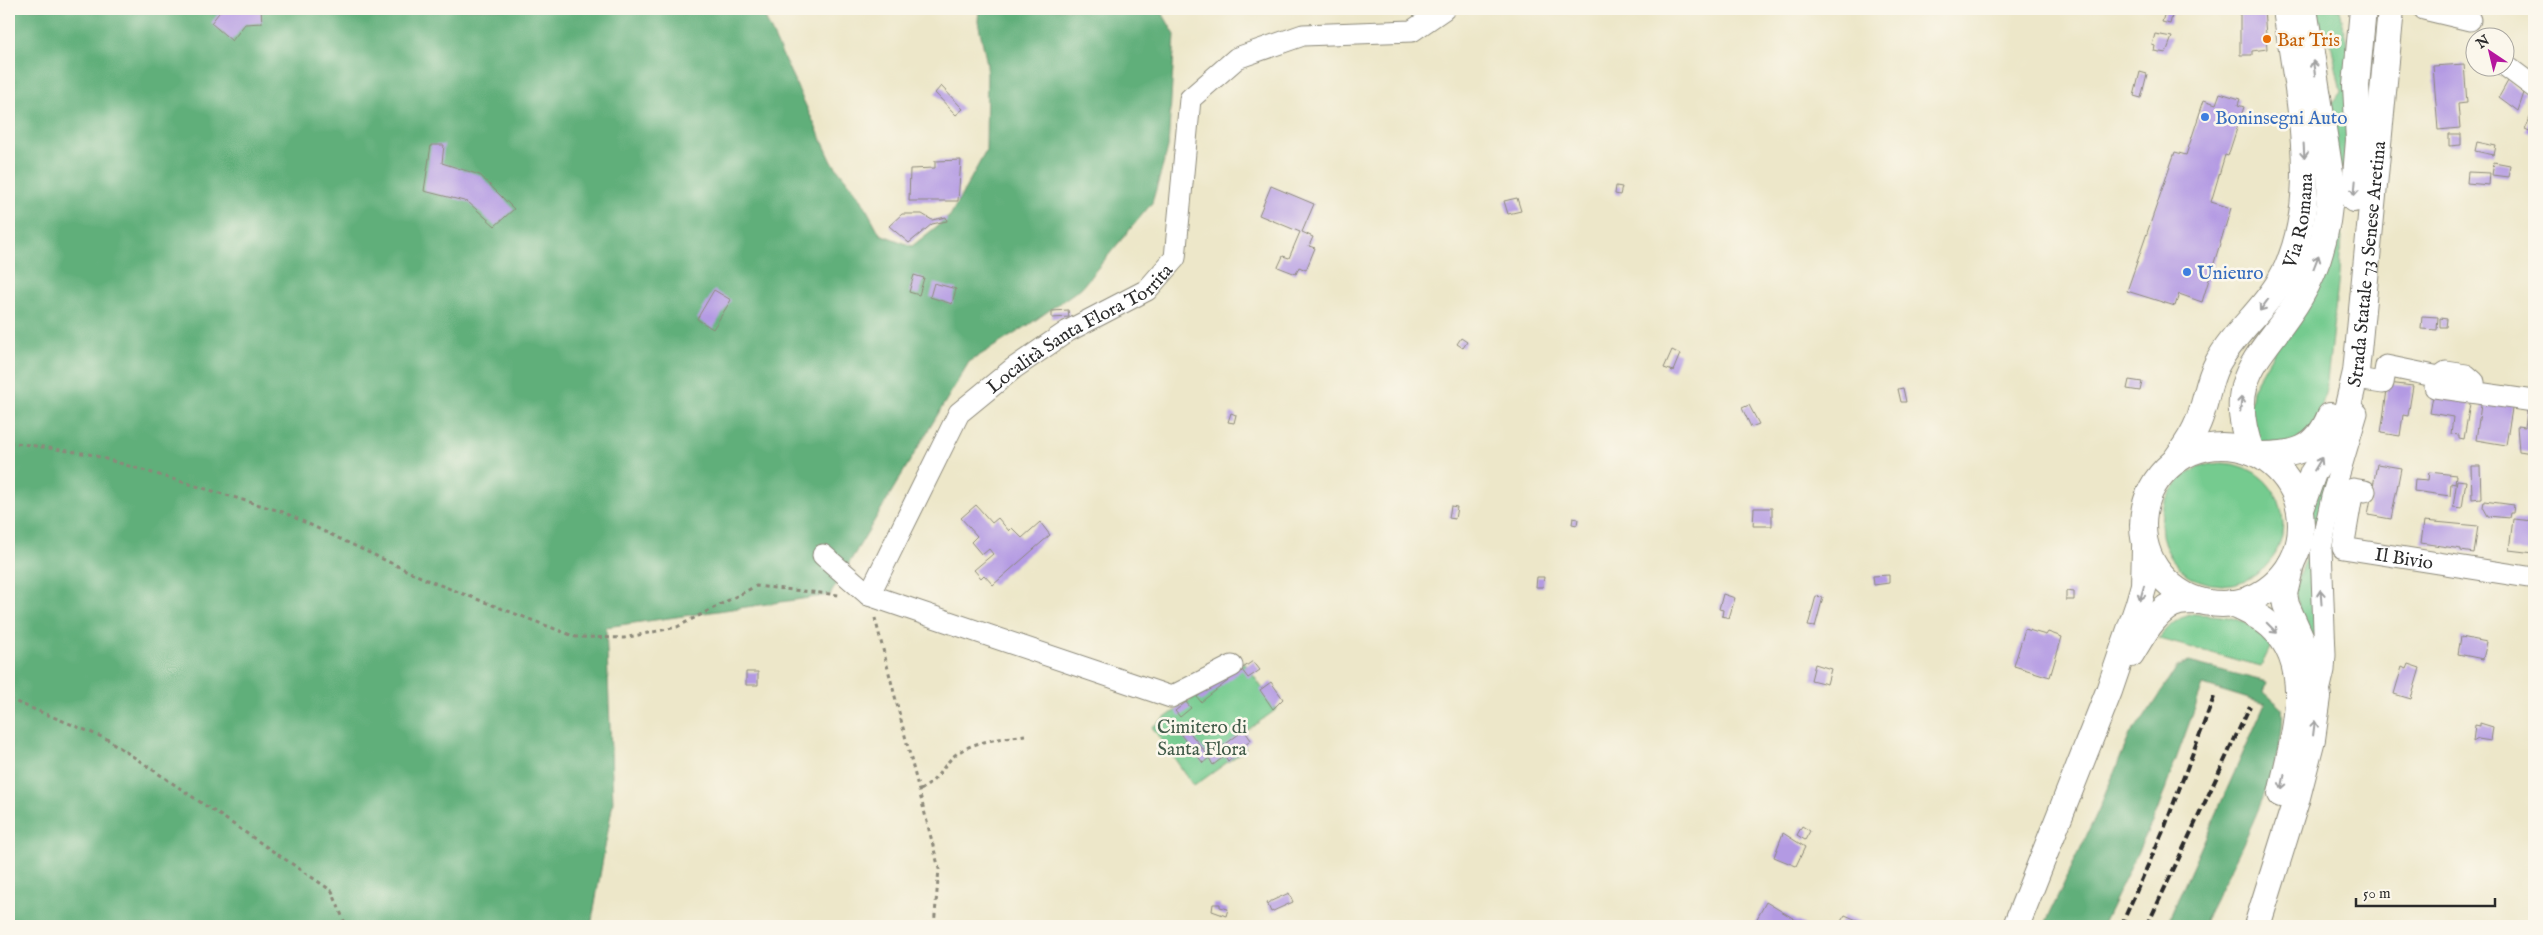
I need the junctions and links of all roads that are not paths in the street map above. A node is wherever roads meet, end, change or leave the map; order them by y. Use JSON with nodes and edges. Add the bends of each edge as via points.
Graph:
{"nodes":[{"id":1,"x":1444,"y":9,"type":"edge"},
{"id":2,"x":2286,"y":9,"type":"edge"},
{"id":3,"x":2304,"y":9,"type":"edge"},
{"id":4,"x":2349,"y":9,"type":"edge"},
{"id":5,"x":2363,"y":9,"type":"edge"},
{"id":6,"x":2377,"y":9,"type":"edge"},
{"id":7,"x":2391,"y":9,"type":"edge"},
{"id":8,"x":2424,"y":9,"type":"edge"},
{"id":9,"x":2472,"y":22,"type":"edge"},
{"id":10,"x":2358,"y":52,"type":"junction"},
{"id":11,"x":2516,"y":74,"type":"edge"},
{"id":12,"x":2298,"y":85,"type":"junction"},
{"id":13,"x":2534,"y":87,"type":"edge"},
{"id":14,"x":2320,"y":102,"type":"junction"},
{"id":15,"x":2368,"y":146,"type":"junction"},
{"id":16,"x":2363,"y":380,"type":"junction"},
{"id":17,"x":2534,"y":401,"type":"edge"},
{"id":18,"x":2256,"y":453,"type":"junction"},
{"id":19,"x":2175,"y":461,"type":"junction"},
{"id":20,"x":2365,"y":491,"type":"dead end"},
{"id":21,"x":2300,"y":509,"type":"junction"},
{"id":22,"x":2145,"y":545,"type":"junction"},
{"id":23,"x":823,"y":555,"type":"dead end"},
{"id":24,"x":2292,"y":563,"type":"junction"},
{"id":25,"x":2534,"y":578,"type":"edge"},
{"id":26,"x":869,"y":595,"type":"junction"},
{"id":27,"x":2199,"y":601,"type":"junction"},
{"id":28,"x":2231,"y":603,"type":"junction"},
{"id":29,"x":1232,"y":666,"type":"dead end"},
{"id":30,"x":2109,"y":691,"type":"junction"},
{"id":31,"x":2318,"y":697,"type":"junction"},
{"id":32,"x":2016,"y":926,"type":"edge"},
{"id":33,"x":2240,"y":926,"type":"edge"},
{"id":34,"x":2258,"y":926,"type":"edge"}],
"edges":[{"from":1,"to":26,"type":"street","name":"Località Santa Flora Torrita","via":[[1412,31],[1303,35],[1237,58],[1190,99],[1175,258],[1148,290],[1068,331],[1014,368],[959,413]]},
{"from":2,"to":12,"type":"main road","name":"Via Romana"},
{"from":14,"to":3,"type":"main road","name":"Via Romana","one_way":true},
{"from":4,"to":10,"type":"street"},
{"from":5,"to":10,"type":"main road","name":"Strada Statale 73 Senese Aretina"},
{"from":6,"to":15,"type":"main road"},
{"from":7,"to":15,"type":"main road","name":"Strada Statale 73 Senese Aretina"},
{"from":8,"to":9,"type":"street"},
{"from":10,"to":15,"type":"main road","name":"Strada Statale 73 Senese Aretina","via":[[2356,86]]},
{"from":11,"to":13,"type":"street"},
{"from":12,"to":14,"type":"street"},
{"from":12,"to":19,"type":"main road","name":"Via Romana","one_way":true,"via":[[2305,182],[2303,208],[2290,258],[2280,282],[2262,309],[2216,365],[2195,431]]},
{"from":18,"to":14,"type":"main road","name":"Via Romana","one_way":true,"via":[[2242,428],[2240,408],[2244,388],[2258,354],[2300,297],[2323,244],[2330,206],[2331,179]]},
{"from":15,"to":16,"type":"street","via":[[2376,243]]},
{"from":15,"to":18,"type":"main road","name":"Strada Statale 73 Senese Aretina","one_way":true,"via":[[2336,401],[2327,424],[2304,448],[2288,455]]},
{"from":21,"to":15,"type":"main road","name":"Strada Statale 73 Senese Aretina","one_way":true,"via":[[2313,473],[2338,434],[2356,372]]},
{"from":16,"to":17,"type":"street","via":[[2383,383],[2386,366],[2440,377],[2446,372],[2466,375],[2474,382],[2475,392]]},
{"from":31,"to":16,"type":"street","one_way":true,"via":[[2324,670],[2321,548]]},
{"from":18,"to":19,"type":"main road","name":"Strada Statale 73 Senese Aretina","via":[[2231,446],[2212,446],[2192,451]]},
{"from":18,"to":21,"type":"main road","name":"Strada Statale 73 Senese Aretina","via":[[2279,469],[2292,488]]},
{"from":19,"to":22,"type":"main road","name":"Strada Statale 73 Senese Aretina","via":[[2158,477],[2147,498],[2143,522]]},
{"from":20,"to":25,"type":"street","name":"Il Bivio","via":[[2353,489],[2343,548]]},
{"from":21,"to":24,"type":"main road","name":"Strada Statale 73 Senese Aretina","via":[[2300,536]]},
{"from":22,"to":27,"type":"main road","name":"Strada Statale 73 Senese Aretina","via":[[2156,570],[2175,589]]},
{"from":22,"to":30,"type":"main road","name":"Strada Statale 73 Senese Aretina","one_way":true,"via":[[2144,585]]},
{"from":23,"to":26,"type":"street"},
{"from":24,"to":28,"type":"main road","name":"Strada Statale 73 Senese Aretina","via":[[2276,583],[2255,597]]},
{"from":24,"to":31,"type":"main road","via":[[2284,594],[2313,665]]},
{"from":26,"to":29,"type":"street","via":[[1171,696]]},
{"from":27,"to":28,"type":"main road","name":"Strada Statale 73 Senese Aretina"},
{"from":27,"to":30,"type":"main road","name":"Strada Statale 73 Senese Aretina","via":[[2177,602],[2160,613],[2143,634]]},
{"from":28,"to":33,"type":"main road","one_way":true,"via":[[2257,615],[2285,642],[2296,667],[2298,698],[2280,796]]},
{"from":30,"to":32,"type":"main road","name":"Strada Statale 73 Senese Aretina"},
{"from":34,"to":31,"type":"main road","one_way":true,"via":[[2299,792]]}]}
